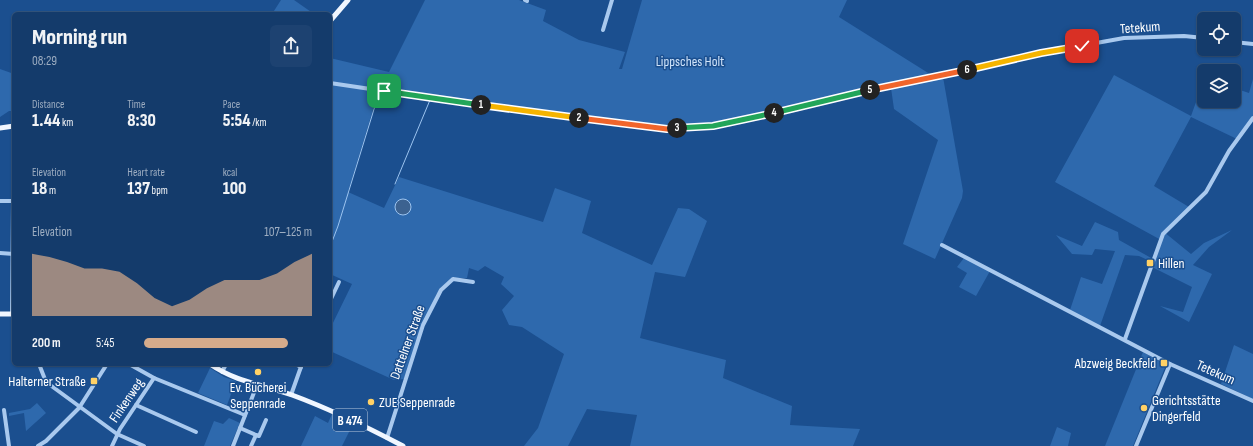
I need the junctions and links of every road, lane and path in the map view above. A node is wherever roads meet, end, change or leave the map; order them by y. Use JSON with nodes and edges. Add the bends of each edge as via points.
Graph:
{"nodes":[{"id":1,"x":348,"y":0,"type":"edge"},
{"id":2,"x":612,"y":0,"type":"edge"},
{"id":3,"x":332,"y":19,"type":"edge"},
{"id":4,"x":603,"y":30,"type":"dead end"},
{"id":5,"x":1197,"y":37,"type":"edge"},
{"id":6,"x":1241,"y":43,"type":"edge"},
{"id":7,"x":1253,"y":44,"type":"edge"},
{"id":8,"x":332,"y":83,"type":"edge"},
{"id":9,"x":1253,"y":118,"type":"edge"},
{"id":10,"x":12,"y":126,"type":"edge"},
{"id":11,"x":0,"y":128,"type":"edge"},
{"id":12,"x":0,"y":201,"type":"edge"},
{"id":13,"x":12,"y":201,"type":"edge"},
{"id":14,"x":942,"y":245,"type":"dead end"},
{"id":15,"x":0,"y":253,"type":"edge"},
{"id":16,"x":12,"y":254,"type":"edge"},
{"id":17,"x":339,"y":282,"type":"dead end"},
{"id":18,"x":473,"y":282,"type":"dead end"},
{"id":19,"x":332,"y":297,"type":"edge"},
{"id":20,"x":0,"y":314,"type":"edge"},
{"id":21,"x":12,"y":314,"type":"edge"},
{"id":22,"x":1125,"y":340,"type":"junction"},
{"id":23,"x":1170,"y":364,"type":"junction"},
{"id":24,"x":40,"y":366,"type":"edge"},
{"id":25,"x":106,"y":366,"type":"edge"},
{"id":26,"x":133,"y":366,"type":"edge"},
{"id":27,"x":213,"y":366,"type":"edge"},
{"id":28,"x":225,"y":366,"type":"edge"},
{"id":29,"x":301,"y":366,"type":"edge"},
{"id":30,"x":222,"y":372,"type":"junction"},
{"id":31,"x":154,"y":378,"type":"junction"},
{"id":32,"x":257,"y":385,"type":"junction"},
{"id":33,"x":291,"y":395,"type":"junction"},
{"id":34,"x":1253,"y":401,"type":"edge"},
{"id":35,"x":136,"y":405,"type":"junction"},
{"id":36,"x":79,"y":408,"type":"junction"},
{"id":37,"x":4,"y":410,"type":"dead end"},
{"id":38,"x":245,"y":415,"type":"junction"},
{"id":39,"x":266,"y":420,"type":"dead end"},
{"id":40,"x":240,"y":428,"type":"junction"},
{"id":41,"x":196,"y":432,"type":"dead end"},
{"id":42,"x":117,"y":434,"type":"junction"},
{"id":43,"x":256,"y":435,"type":"junction"},
{"id":44,"x":387,"y":438,"type":"junction"},
{"id":45,"x":9,"y":446,"type":"edge"},
{"id":46,"x":38,"y":446,"type":"edge"},
{"id":47,"x":112,"y":446,"type":"edge"},
{"id":48,"x":144,"y":446,"type":"edge"},
{"id":49,"x":233,"y":446,"type":"edge"},
{"id":50,"x":251,"y":446,"type":"edge"},
{"id":51,"x":403,"y":446,"type":"edge"},
{"id":52,"x":1136,"y":446,"type":"edge"}],
"edges":[{"from":1,"to":3,"type":"main road"},
{"from":2,"to":4,"type":"street"},
{"from":5,"to":8,"type":"street","name":"Tetekum","via":[[1124,38],[1041,53],[713,126],[667,129]]},
{"from":6,"to":7,"type":"street"},
{"from":9,"to":22,"type":"street","via":[[1229,151],[1206,192],[1163,234]]},
{"from":10,"to":11,"type":"main road"},
{"from":12,"to":13,"type":"street"},
{"from":14,"to":22,"type":"street","name":"Tetekum"},
{"from":15,"to":16,"type":"street"},
{"from":17,"to":19,"type":"street"},
{"from":18,"to":44,"type":"street","name":"Dattelner Straße","via":[[453,279],[437,296],[423,325]]},
{"from":20,"to":21,"type":"main road"},
{"from":22,"to":23,"type":"street","name":"Tetekum"},
{"from":23,"to":34,"type":"street","name":"Tetekum"},
{"from":23,"to":52,"type":"street"},
{"from":24,"to":36,"type":"street","via":[[46,382]]},
{"from":25,"to":36,"type":"street"},
{"from":26,"to":31,"type":"street"},
{"from":27,"to":30,"type":"main road","number":"B 474"},
{"from":28,"to":30,"type":"street"},
{"from":29,"to":33,"type":"street"},
{"from":30,"to":32,"type":"main road","number":"B 474"},
{"from":31,"to":35,"type":"street","name":"Finkenweg"},
{"from":31,"to":38,"type":"street"},
{"from":32,"to":33,"type":"main road","number":"B 474"},
{"from":32,"to":38,"type":"street"},
{"from":33,"to":44,"type":"main road","number":"B 474"},
{"from":35,"to":41,"type":"street"},
{"from":35,"to":42,"type":"street","name":"Finkenweg"},
{"from":36,"to":42,"type":"street"},
{"from":36,"to":46,"type":"street"},
{"from":37,"to":45,"type":"street"},
{"from":38,"to":40,"type":"street"},
{"from":39,"to":43,"type":"street","via":[[259,436]]},
{"from":40,"to":43,"type":"street"},
{"from":40,"to":49,"type":"street"},
{"from":42,"to":47,"type":"street","name":"Finkenweg"},
{"from":42,"to":48,"type":"street"},
{"from":43,"to":50,"type":"street"},
{"from":44,"to":51,"type":"main road","number":"B 474"}]}
